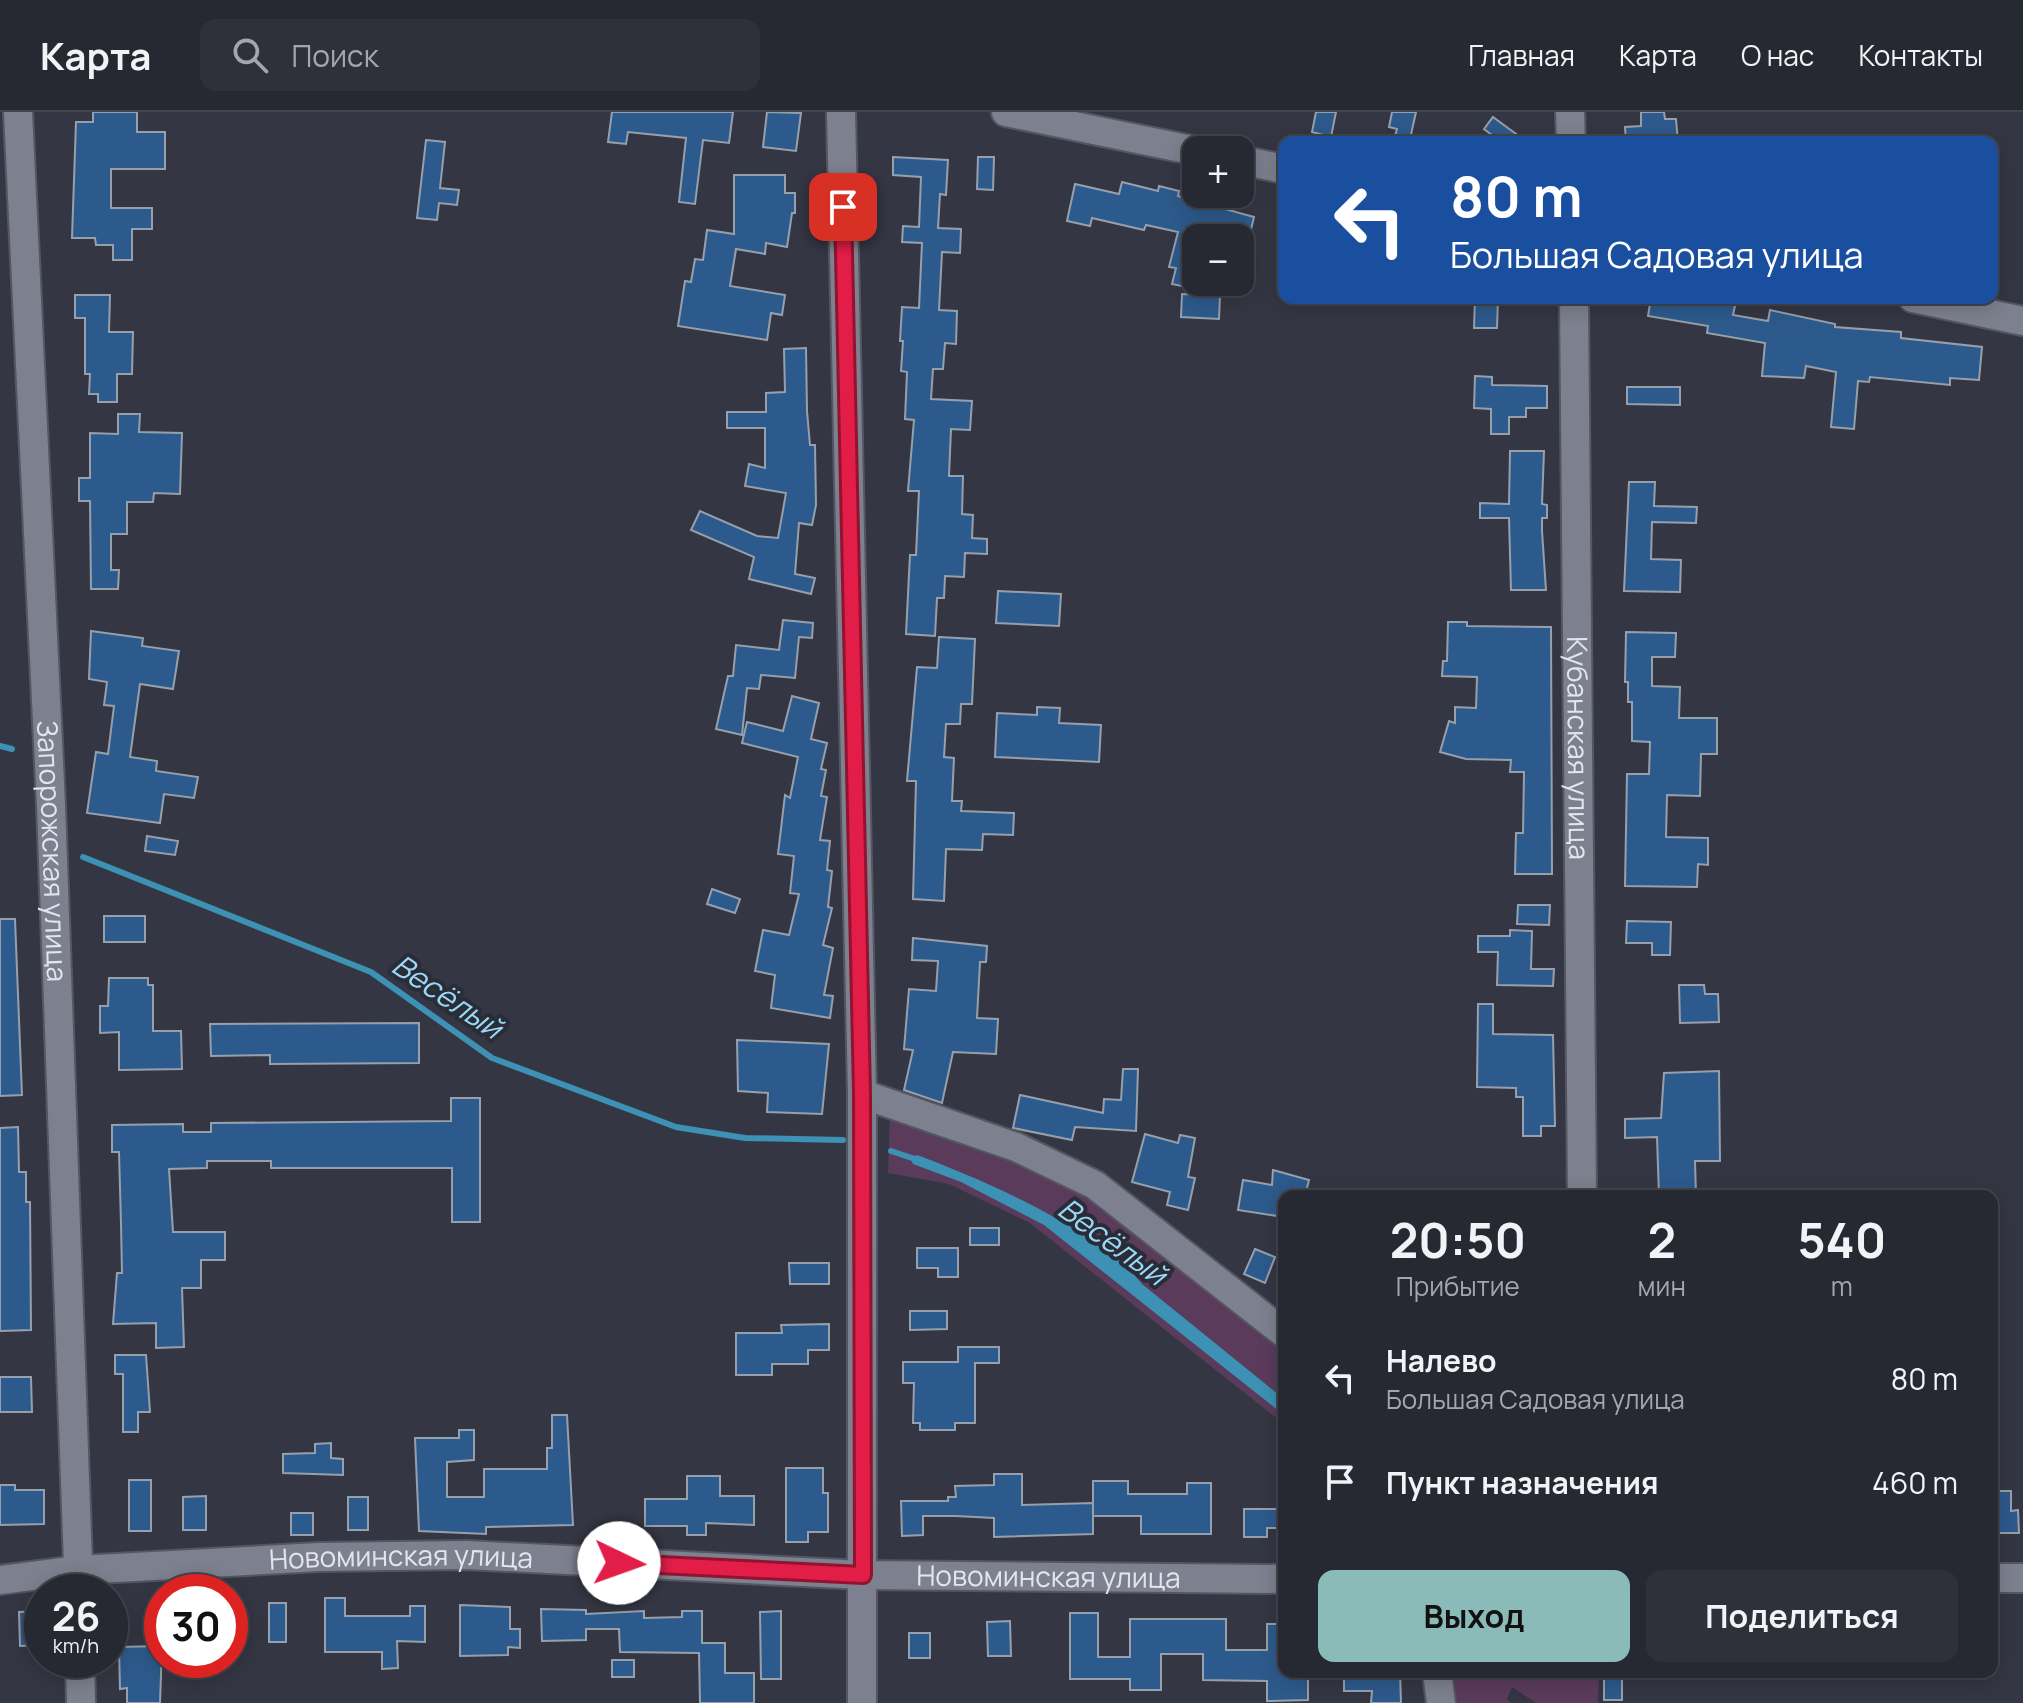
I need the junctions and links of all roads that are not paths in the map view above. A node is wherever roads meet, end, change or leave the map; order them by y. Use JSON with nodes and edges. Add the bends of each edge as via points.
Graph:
{"nodes":[{"id":1,"x":18,"y":112,"type":"edge"},
{"id":2,"x":841,"y":112,"type":"edge"},
{"id":3,"x":1006,"y":112,"type":"edge"},
{"id":4,"x":1570,"y":112,"type":"edge"},
{"id":5,"x":1571,"y":136,"type":"edge"},
{"id":6,"x":1182,"y":148,"type":"edge"},
{"id":7,"x":1254,"y":163,"type":"edge"},
{"id":8,"x":1278,"y":168,"type":"edge"},
{"id":9,"x":1574,"y":304,"type":"edge"},
{"id":10,"x":1942,"y":304,"type":"edge"},
{"id":11,"x":2023,"y":321,"type":"edge"},
{"id":12,"x":862,"y":1094,"type":"junction"},
{"id":13,"x":1582,"y":1190,"type":"edge"},
{"id":14,"x":1278,"y":1328,"type":"edge"},
{"id":15,"x":78,"y":1574,"type":"edge"},
{"id":16,"x":863,"y":1575,"type":"junction"},
{"id":17,"x":128,"y":1576,"type":"edge"},
{"id":18,"x":1998,"y":1578,"type":"edge"},
{"id":19,"x":2023,"y":1578,"type":"edge"},
{"id":20,"x":1278,"y":1579,"type":"edge"},
{"id":21,"x":0,"y":1580,"type":"edge"},
{"id":22,"x":24,"y":1580,"type":"edge"},
{"id":23,"x":80,"y":1678,"type":"edge"},
{"id":24,"x":1438,"y":1678,"type":"edge"},
{"id":25,"x":81,"y":1703,"type":"edge"},
{"id":26,"x":862,"y":1703,"type":"edge"},
{"id":27,"x":1441,"y":1703,"type":"edge"}],
"edges":[{"from":1,"to":15,"type":"street","name":"Запорожская улица","via":[[51,805]]},
{"from":2,"to":12,"type":"street"},
{"from":3,"to":6,"type":"street"},
{"from":4,"to":5,"type":"street"},
{"from":7,"to":8,"type":"street"},
{"from":9,"to":13,"type":"street","name":"Кубанская улица"},
{"from":10,"to":11,"type":"street"},
{"from":12,"to":14,"type":"street","via":[[1016,1147],[1095,1185]]},
{"from":12,"to":16,"type":"street"},
{"from":16,"to":17,"type":"street","name":"Новоминская улица","via":[[467,1555],[319,1557]]},
{"from":16,"to":20,"type":"street","name":"Новоминская улица"},
{"from":16,"to":26,"type":"street"},
{"from":18,"to":19,"type":"street"},
{"from":21,"to":22,"type":"street","name":"Новоминская улица"},
{"from":23,"to":25,"type":"street"},
{"from":24,"to":27,"type":"street"}]}
